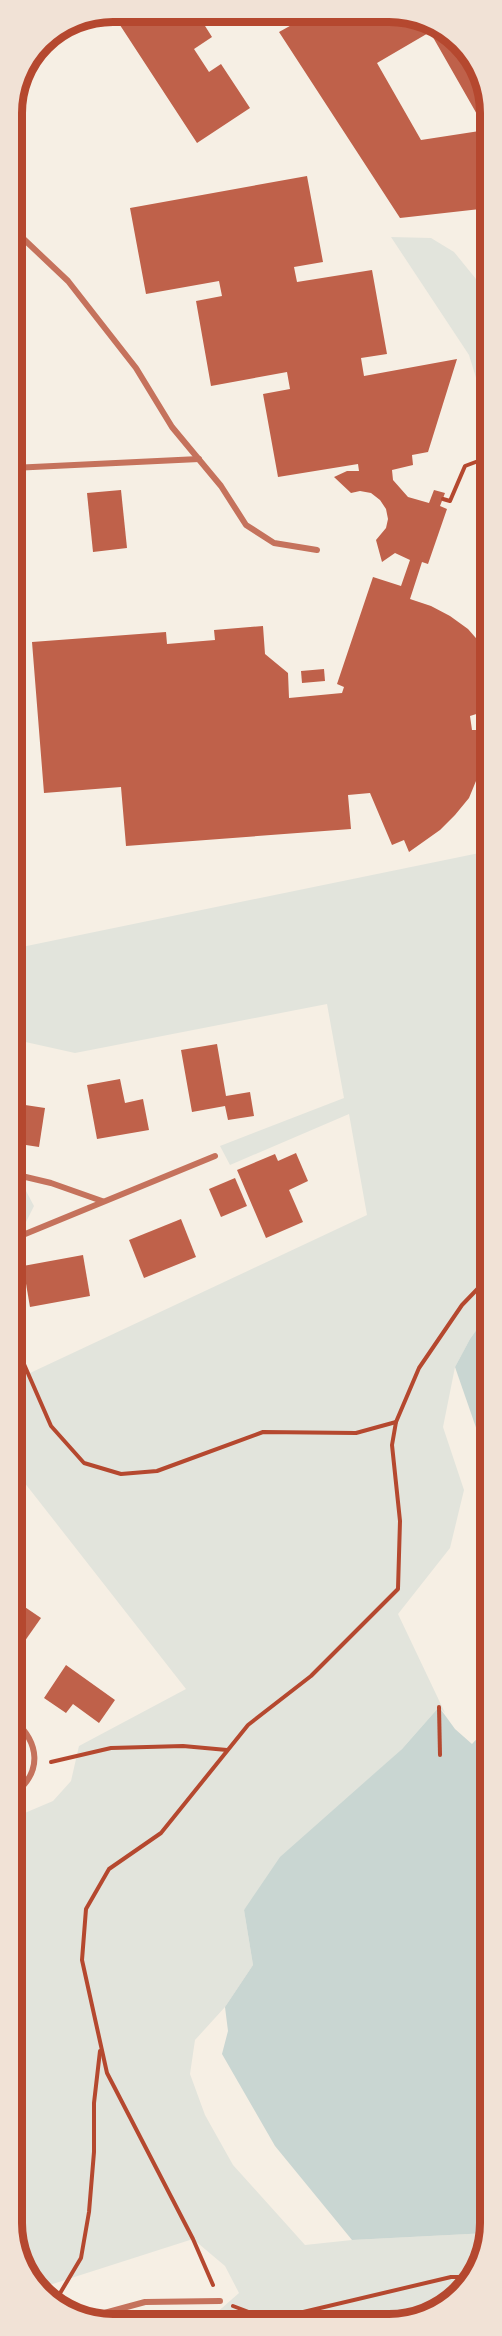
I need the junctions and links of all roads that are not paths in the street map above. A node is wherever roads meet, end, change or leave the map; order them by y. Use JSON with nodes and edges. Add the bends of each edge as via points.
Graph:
{"nodes":[{"id":1,"x":23,"y":238,"type":"edge"},
{"id":2,"x":199,"y":459,"type":"junction"},
{"id":3,"x":23,"y":467,"type":"edge"},
{"id":4,"x":317,"y":549,"type":"dead end"},
{"id":5,"x":214,"y":1156,"type":"dead end"},
{"id":6,"x":22,"y":1176,"type":"edge"},
{"id":7,"x":103,"y":1201,"type":"junction"},
{"id":8,"x":22,"y":1235,"type":"edge"},
{"id":9,"x":22,"y":1730,"type":"edge"},
{"id":10,"x":22,"y":1788,"type":"edge"},
{"id":11,"x":220,"y":2301,"type":"road end"},
{"id":12,"x":105,"y":2313,"type":"edge"}],
"edges":[{"from":1,"to":2,"type":"street","via":[[68,281],[136,368],[172,427]]},
{"from":2,"to":3,"type":"street"},
{"from":2,"to":4,"type":"street","via":[[246,525],[274,543]]},
{"from":5,"to":7,"type":"street"},
{"from":6,"to":7,"type":"street"},
{"from":7,"to":8,"type":"street"},
{"from":9,"to":10,"type":"street","via":[[32,1741],[35,1765]]},
{"from":11,"to":12,"type":"street","via":[[146,2302]]}]}
